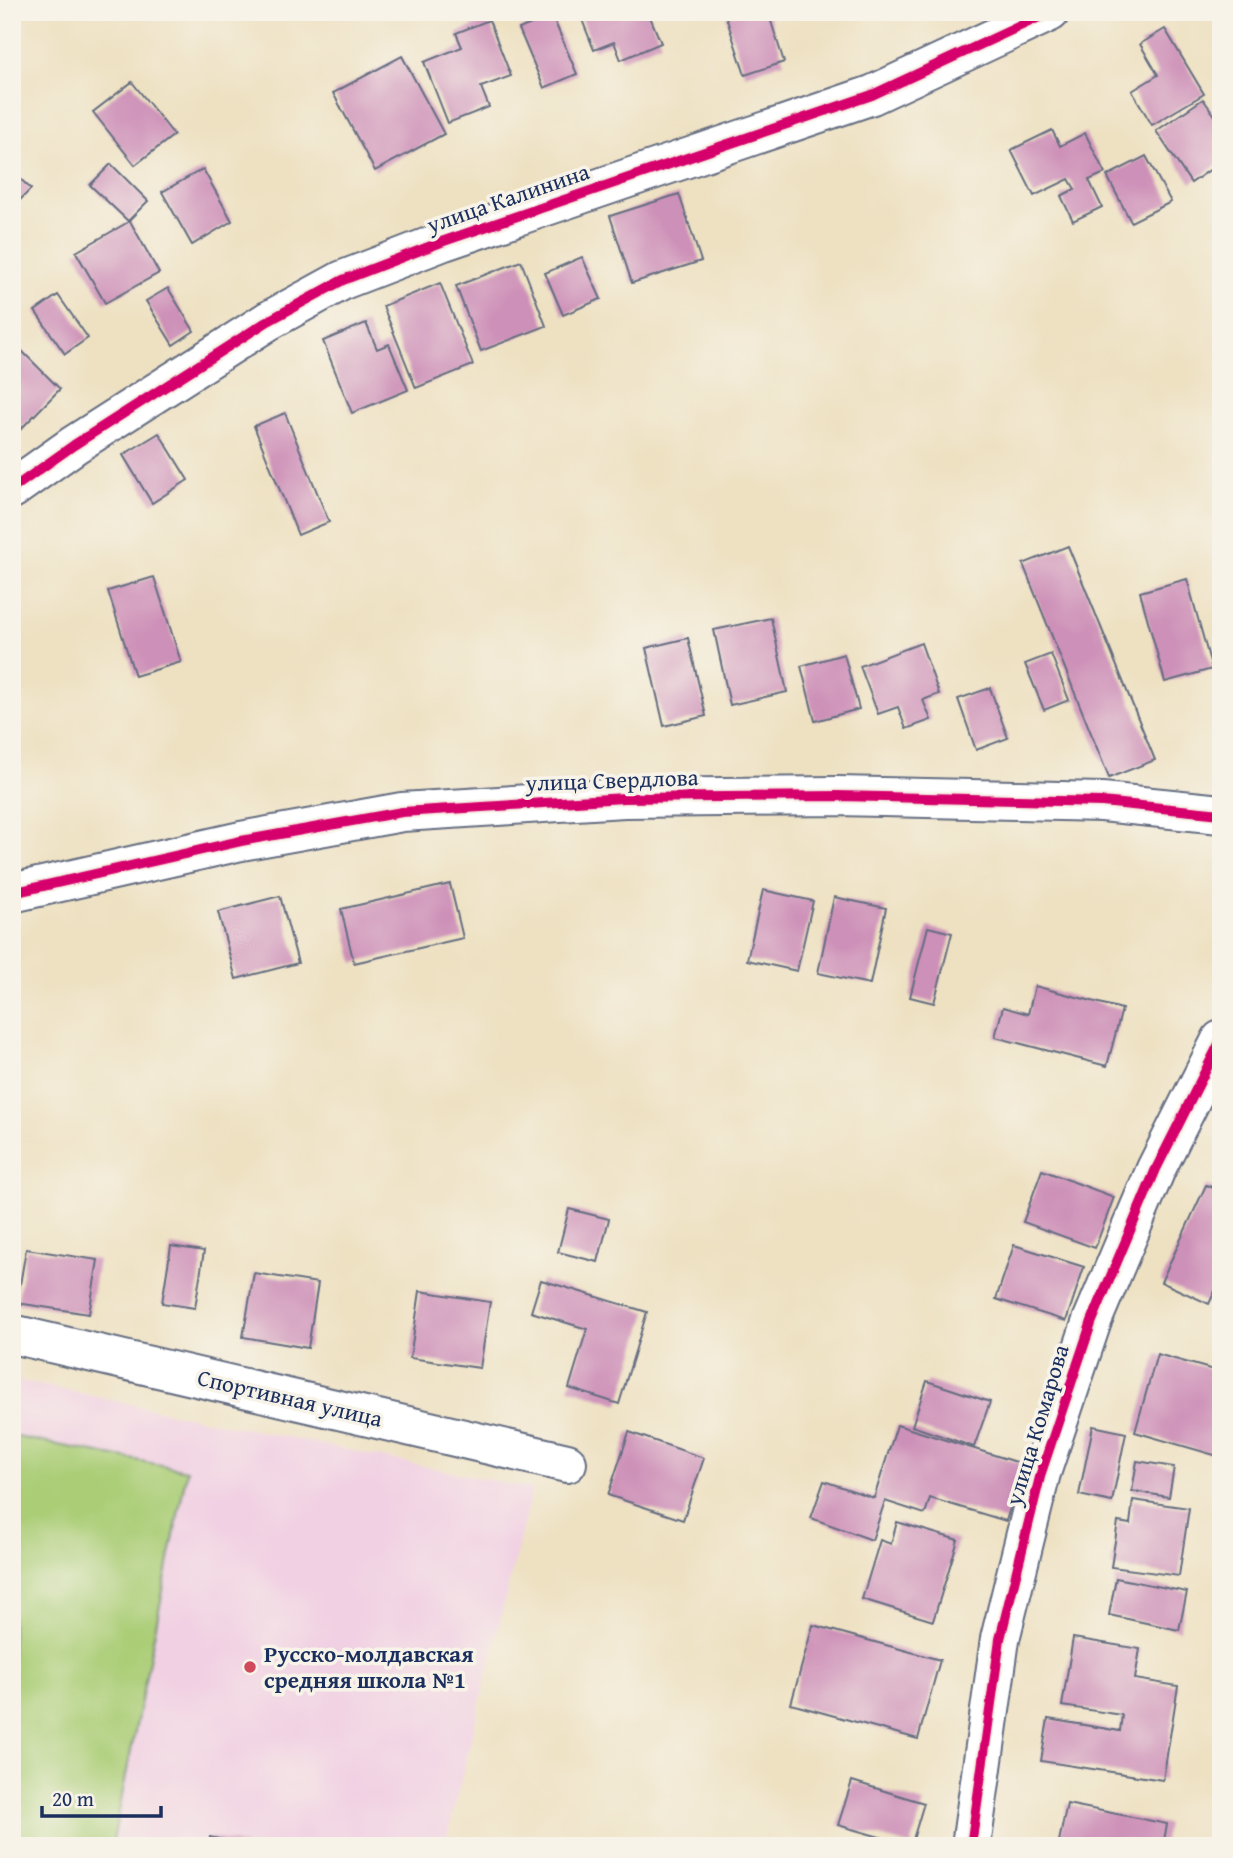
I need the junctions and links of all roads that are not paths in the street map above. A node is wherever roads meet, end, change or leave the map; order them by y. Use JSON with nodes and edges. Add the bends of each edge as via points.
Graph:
{"nodes":[{"id":1,"x":1050,"y":12,"type":"edge"},
{"id":2,"x":12,"y":489,"type":"edge"},
{"id":3,"x":1221,"y":814,"type":"edge"},
{"id":4,"x":12,"y":893,"type":"edge"},
{"id":5,"x":1221,"y":1040,"type":"edge"},
{"id":6,"x":12,"y":1334,"type":"edge"},
{"id":7,"x":567,"y":1463,"type":"dead end"},
{"id":8,"x":971,"y":1846,"type":"edge"}],
"edges":[{"from":1,"to":2,"type":"street","name":"улица Калинина","via":[[872,95],[343,280],[268,321]]},
{"from":3,"to":4,"type":"street","name":"улица Свердлова","via":[[1074,801],[838,796],[596,799],[402,812],[241,841]]},
{"from":5,"to":8,"type":"street","name":"улица Комарова","via":[[1156,1169],[1092,1321],[1041,1473],[1000,1639]]},
{"from":6,"to":7,"type":"street","name":"Спортивная улица"}]}
